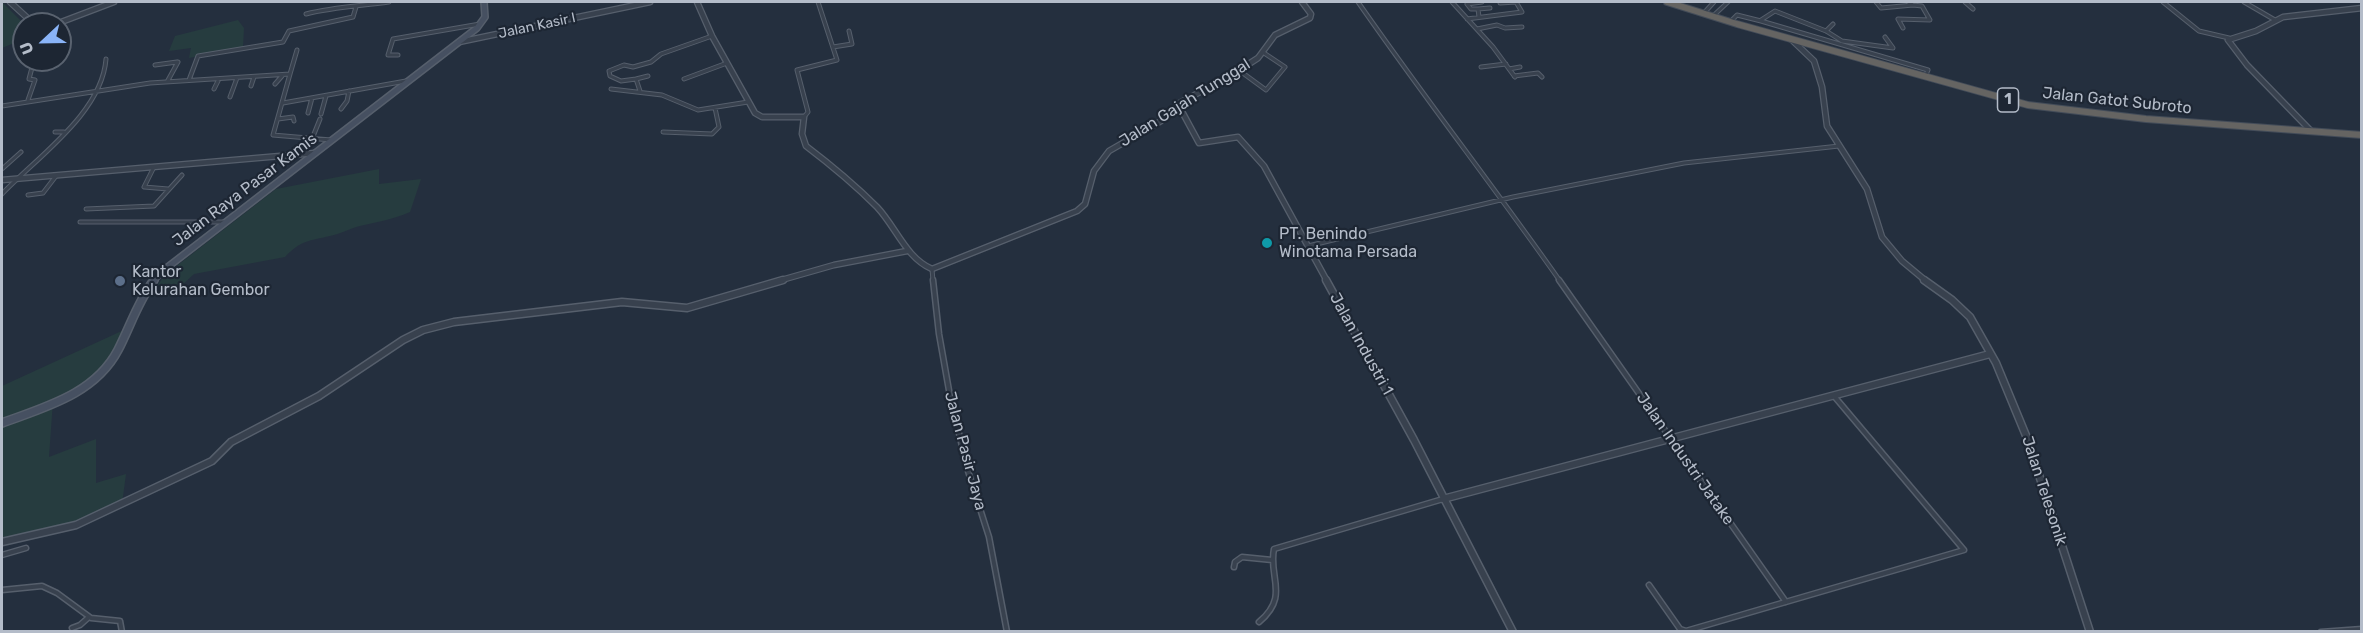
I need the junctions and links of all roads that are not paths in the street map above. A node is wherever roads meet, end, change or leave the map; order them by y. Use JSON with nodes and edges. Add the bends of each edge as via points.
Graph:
{"nodes":[{"id":1,"x":114,"y":2,"type":"edge"},
{"id":2,"x":335,"y":2,"type":"edge"},
{"id":3,"x":361,"y":2,"type":"edge"},
{"id":4,"x":390,"y":2,"type":"edge"},
{"id":5,"x":484,"y":2,"type":"edge"},
{"id":6,"x":650,"y":2,"type":"edge"},
{"id":7,"x":697,"y":2,"type":"edge"},
{"id":8,"x":818,"y":2,"type":"edge"},
{"id":9,"x":1302,"y":2,"type":"edge"},
{"id":10,"x":1358,"y":2,"type":"edge"},
{"id":11,"x":1452,"y":2,"type":"edge"},
{"id":12,"x":1482,"y":2,"type":"edge"},
{"id":13,"x":1515,"y":2,"type":"edge"},
{"id":14,"x":1668,"y":2,"type":"edge"},
{"id":15,"x":1714,"y":2,"type":"edge"},
{"id":16,"x":1728,"y":2,"type":"edge"},
{"id":17,"x":1876,"y":2,"type":"edge"},
{"id":18,"x":1908,"y":2,"type":"edge"},
{"id":19,"x":1965,"y":2,"type":"edge"},
{"id":20,"x":2163,"y":2,"type":"edge"},
{"id":21,"x":2244,"y":2,"type":"edge"},
{"id":22,"x":1500,"y":3,"type":"dead end"},
{"id":23,"x":1913,"y":5,"type":"junction"},
{"id":24,"x":335,"y":7,"type":"junction"},
{"id":25,"x":358,"y":7,"type":"junction"},
{"id":26,"x":1490,"y":8,"type":"dead end"},
{"id":27,"x":2361,"y":8,"type":"edge"},
{"id":28,"x":1478,"y":9,"type":"junction"},
{"id":29,"x":1973,"y":9,"type":"dead end"},
{"id":30,"x":306,"y":14,"type":"dead end"},
{"id":31,"x":1703,"y":14,"type":"junction"},
{"id":32,"x":1479,"y":17,"type":"junction"},
{"id":33,"x":1713,"y":17,"type":"junction"},
{"id":34,"x":72,"y":18,"type":"edge"},
{"id":35,"x":1467,"y":19,"type":"junction"},
{"id":36,"x":2275,"y":20,"type":"junction"},
{"id":37,"x":1761,"y":21,"type":"junction"},
{"id":38,"x":1730,"y":22,"type":"junction"},
{"id":39,"x":481,"y":24,"type":"junction"},
{"id":40,"x":1833,"y":24,"type":"dead end"},
{"id":41,"x":1522,"y":27,"type":"dead end"},
{"id":42,"x":1903,"y":28,"type":"dead end"},
{"id":43,"x":1476,"y":29,"type":"junction"},
{"id":44,"x":849,"y":31,"type":"dead end"},
{"id":45,"x":1791,"y":31,"type":"junction"},
{"id":46,"x":1826,"y":31,"type":"junction"},
{"id":47,"x":712,"y":36,"type":"junction"},
{"id":48,"x":1785,"y":37,"type":"junction"},
{"id":49,"x":1885,"y":37,"type":"dead end"},
{"id":50,"x":2229,"y":38,"type":"junction"},
{"id":51,"x":1792,"y":39,"type":"junction"},
{"id":52,"x":459,"y":42,"type":"junction"},
{"id":53,"x":1488,"y":42,"type":"junction"},
{"id":54,"x":1480,"y":44,"type":"dead end"},
{"id":55,"x":833,"y":47,"type":"junction"},
{"id":56,"x":297,"y":50,"type":"dead end"},
{"id":57,"x":1264,"y":53,"type":"junction"},
{"id":58,"x":398,"y":55,"type":"dead end"},
{"id":59,"x":106,"y":59,"type":"dead end"},
{"id":60,"x":727,"y":63,"type":"junction"},
{"id":61,"x":1506,"y":64,"type":"junction"},
{"id":62,"x":155,"y":65,"type":"dead end"},
{"id":63,"x":1481,"y":67,"type":"dead end"},
{"id":64,"x":1520,"y":67,"type":"dead end"},
{"id":65,"x":1509,"y":69,"type":"junction"},
{"id":66,"x":1240,"y":70,"type":"junction"},
{"id":67,"x":31,"y":72,"type":"edge"},
{"id":68,"x":290,"y":74,"type":"junction"},
{"id":69,"x":282,"y":75,"type":"junction"},
{"id":70,"x":648,"y":76,"type":"dead end"},
{"id":71,"x":254,"y":77,"type":"junction"},
{"id":72,"x":1542,"y":77,"type":"dead end"},
{"id":73,"x":1925,"y":77,"type":"junction"},
{"id":74,"x":237,"y":78,"type":"junction"},
{"id":75,"x":636,"y":79,"type":"junction"},
{"id":76,"x":684,"y":79,"type":"dead end"},
{"id":77,"x":189,"y":80,"type":"junction"},
{"id":78,"x":216,"y":80,"type":"junction"},
{"id":79,"x":409,"y":81,"type":"junction"},
{"id":80,"x":167,"y":82,"type":"junction"},
{"id":81,"x":275,"y":84,"type":"dead end"},
{"id":82,"x":210,"y":85,"type":"dead end"},
{"id":83,"x":251,"y":86,"type":"dead end"},
{"id":84,"x":214,"y":88,"type":"dead end"},
{"id":85,"x":611,"y":90,"type":"dead end"},
{"id":86,"x":98,"y":91,"type":"junction"},
{"id":87,"x":349,"y":91,"type":"junction"},
{"id":88,"x":640,"y":91,"type":"junction"},
{"id":89,"x":326,"y":96,"type":"junction"},
{"id":90,"x":230,"y":97,"type":"dead end"},
{"id":91,"x":312,"y":98,"type":"junction"},
{"id":92,"x":28,"y":100,"type":"junction"},
{"id":93,"x":748,"y":102,"type":"junction"},
{"id":94,"x":283,"y":103,"type":"junction"},
{"id":95,"x":2,"y":106,"type":"edge"},
{"id":96,"x":1179,"y":106,"type":"junction"},
{"id":97,"x":715,"y":108,"type":"junction"},
{"id":98,"x":341,"y":109,"type":"dead end"},
{"id":99,"x":308,"y":113,"type":"dead end"},
{"id":100,"x":321,"y":116,"type":"joint"},
{"id":101,"x":804,"y":117,"type":"junction"},
{"id":102,"x":278,"y":119,"type":"junction"},
{"id":103,"x":294,"y":121,"type":"dead end"},
{"id":104,"x":2311,"y":131,"type":"junction"},
{"id":105,"x":55,"y":132,"type":"dead end"},
{"id":106,"x":65,"y":132,"type":"junction"},
{"id":107,"x":663,"y":132,"type":"dead end"},
{"id":108,"x":2361,"y":135,"type":"edge"},
{"id":109,"x":312,"y":139,"type":"junction"},
{"id":110,"x":332,"y":140,"type":"junction"},
{"id":111,"x":1839,"y":146,"type":"junction"},
{"id":112,"x":21,"y":152,"type":"dead end"},
{"id":113,"x":315,"y":153,"type":"junction"},
{"id":114,"x":154,"y":166,"type":"junction"},
{"id":115,"x":2,"y":169,"type":"edge"},
{"id":116,"x":182,"y":175,"type":"dead end"},
{"id":117,"x":56,"y":176,"type":"junction"},
{"id":118,"x":2,"y":180,"type":"edge"},
{"id":119,"x":13,"y":180,"type":"junction"},
{"id":120,"x":168,"y":189,"type":"junction"},
{"id":121,"x":2,"y":194,"type":"edge"},
{"id":122,"x":28,"y":195,"type":"dead end"},
{"id":123,"x":1502,"y":199,"type":"junction"},
{"id":124,"x":86,"y":210,"type":"dead end"},
{"id":125,"x":80,"y":222,"type":"dead end"},
{"id":126,"x":224,"y":222,"type":"junction"},
{"id":127,"x":1308,"y":246,"type":"junction"},
{"id":128,"x":907,"y":251,"type":"junction"},
{"id":129,"x":932,"y":269,"type":"junction"},
{"id":130,"x":1990,"y":354,"type":"junction"},
{"id":131,"x":1833,"y":395,"type":"junction"},
{"id":132,"x":2,"y":423,"type":"edge"},
{"id":133,"x":1670,"y":439,"type":"junction"},
{"id":134,"x":1443,"y":500,"type":"junction"},
{"id":135,"x":2,"y":542,"type":"edge"},
{"id":136,"x":26,"y":548,"type":"dead end"},
{"id":137,"x":2,"y":555,"type":"edge"},
{"id":138,"x":1272,"y":560,"type":"junction"},
{"id":139,"x":1234,"y":567,"type":"dead end"},
{"id":140,"x":1649,"y":585,"type":"dead end"},
{"id":141,"x":2,"y":590,"type":"edge"},
{"id":142,"x":1786,"y":602,"type":"junction"},
{"id":143,"x":89,"y":617,"type":"junction"},
{"id":144,"x":1259,"y":622,"type":"dead end"},
{"id":145,"x":72,"y":628,"type":"dead end"},
{"id":146,"x":2361,"y":629,"type":"edge"},
{"id":147,"x":122,"y":632,"type":"edge"},
{"id":148,"x":1007,"y":632,"type":"edge"},
{"id":149,"x":1514,"y":632,"type":"edge"},
{"id":150,"x":2090,"y":632,"type":"edge"},
{"id":151,"x":2321,"y":632,"type":"edge"}],
"edges":[{"from":1,"to":34,"type":"street"},
{"from":2,"to":24,"type":"street"},
{"from":3,"to":25,"type":"street"},
{"from":4,"to":25,"type":"street"},
{"from":5,"to":39,"type":"main road"},
{"from":6,"to":52,"type":"street","name":"Jalan Kasir I"},
{"from":7,"to":47,"type":"street"},
{"from":8,"to":55,"type":"street"},
{"from":9,"to":57,"type":"street","name":"Jalan Gajah Tunggal","via":[[1310,18],[1275,35]]},
{"from":10,"to":123,"type":"street","name":"Jalan Industri Jatake","via":[[1428,104]]},
{"from":11,"to":35,"type":"street"},
{"from":12,"to":28,"type":"street","via":[[1467,4]]},
{"from":13,"to":22,"type":"street"},
{"from":13,"to":32,"type":"street","via":[[1522,12]]},
{"from":14,"to":31,"type":"highway","name":"Jalan Gatot Subroto","number":"1"},
{"from":15,"to":31,"type":"street"},
{"from":16,"to":33,"type":"street"},
{"from":17,"to":23,"type":"street","via":[[1882,9]]},
{"from":18,"to":23,"type":"street"},
{"from":19,"to":29,"type":"street"},
{"from":20,"to":50,"type":"street","via":[[2200,31]]},
{"from":21,"to":36,"type":"street"},
{"from":23,"to":42,"type":"street","via":[[1922,6],[1930,20],[1898,19]]},
{"from":24,"to":25,"type":"street"},
{"from":24,"to":30,"type":"street"},
{"from":25,"to":77,"type":"street","via":[[352,17],[289,31],[281,43],[198,56]]},
{"from":26,"to":28,"type":"street"},
{"from":27,"to":36,"type":"street","via":[[2296,14]]},
{"from":28,"to":32,"type":"street"},
{"from":31,"to":33,"type":"highway","name":"Jalan Gatot Subroto","number":"1"},
{"from":32,"to":35,"type":"street"},
{"from":33,"to":38,"type":"highway","name":"Jalan Gatot Subroto","number":"1"},
{"from":35,"to":43,"type":"street"},
{"from":36,"to":50,"type":"street","via":[[2256,32]]},
{"from":37,"to":38,"type":"street","via":[[1737,15]]},
{"from":37,"to":45,"type":"street"},
{"from":37,"to":46,"type":"street","via":[[1775,11]]},
{"from":38,"to":48,"type":"highway","name":"Jalan Gatot Subroto","number":"1"},
{"from":39,"to":52,"type":"main road","name":"Jalan Raya Pasar Kamis"},
{"from":39,"to":58,"type":"street","via":[[393,39],[388,55]]},
{"from":40,"to":46,"type":"street"},
{"from":41,"to":43,"type":"street","via":[[1497,25]]},
{"from":43,"to":53,"type":"street"},
{"from":44,"to":55,"type":"street","via":[[852,44]]},
{"from":45,"to":48,"type":"street"},
{"from":45,"to":73,"type":"street","via":[[1928,70]]},
{"from":46,"to":49,"type":"street","via":[[1842,41],[1893,48]]},
{"from":47,"to":60,"type":"street"},
{"from":47,"to":75,"type":"street","via":[[661,54],[651,62],[609,71],[616,80]]},
{"from":48,"to":51,"type":"highway","name":"Jalan Gatot Subroto","number":"1"},
{"from":50,"to":104,"type":"street","via":[[2247,65]]},
{"from":51,"to":73,"type":"highway","name":"Jalan Gatot Subroto","number":"1"},
{"from":51,"to":111,"type":"street","name":"Jalan Telesonik","via":[[1815,64],[1825,120]]},
{"from":52,"to":79,"type":"main road","name":"Jalan Raya Pasar Kamis"},
{"from":53,"to":54,"type":"street"},
{"from":53,"to":61,"type":"street"},
{"from":55,"to":101,"type":"street","via":[[837,60],[797,70],[808,112]]},
{"from":56,"to":68,"type":"street"},
{"from":57,"to":66,"type":"street","name":"Jalan Gajah Tunggal"},
{"from":57,"to":66,"type":"street","via":[[1285,68],[1266,90]]},
{"from":59,"to":86,"type":"street","via":[[106,72]]},
{"from":60,"to":76,"type":"street"},
{"from":60,"to":93,"type":"street"},
{"from":61,"to":63,"type":"street"},
{"from":61,"to":65,"type":"street"},
{"from":62,"to":80,"type":"street","via":[[178,62]]},
{"from":64,"to":65,"type":"street"},
{"from":65,"to":72,"type":"street","via":[[1514,76],[1538,73]]},
{"from":66,"to":96,"type":"street","name":"Jalan Gajah Tunggal"},
{"from":67,"to":92,"type":"street","via":[[29,80],[35,80]]},
{"from":68,"to":69,"type":"street"},
{"from":68,"to":94,"type":"street"},
{"from":69,"to":71,"type":"street"},
{"from":69,"to":81,"type":"street"},
{"from":70,"to":75,"type":"street"},
{"from":71,"to":74,"type":"street"},
{"from":71,"to":83,"type":"street"},
{"from":73,"to":104,"type":"highway","name":"Jalan Gatot Subroto","number":"1","via":[[2010,101],[2062,110]]},
{"from":74,"to":78,"type":"street"},
{"from":74,"to":90,"type":"street"},
{"from":75,"to":88,"type":"street"},
{"from":77,"to":78,"type":"street"},
{"from":77,"to":80,"type":"street"},
{"from":78,"to":82,"type":"street"},
{"from":78,"to":84,"type":"street"},
{"from":79,"to":87,"type":"street"},
{"from":79,"to":110,"type":"main road","name":"Jalan Raya Pasar Kamis"},
{"from":80,"to":86,"type":"street"},
{"from":85,"to":88,"type":"street"},
{"from":86,"to":92,"type":"street"},
{"from":86,"to":106,"type":"street"},
{"from":87,"to":89,"type":"street"},
{"from":87,"to":98,"type":"street"},
{"from":88,"to":97,"type":"street","via":[[667,96],[698,110]]},
{"from":89,"to":91,"type":"street"},
{"from":89,"to":100,"type":"street"},
{"from":91,"to":94,"type":"street"},
{"from":91,"to":99,"type":"street"},
{"from":92,"to":95,"type":"street"},
{"from":93,"to":97,"type":"street"},
{"from":93,"to":101,"type":"street","via":[[759,116]]},
{"from":94,"to":102,"type":"street"},
{"from":96,"to":127,"type":"street","name":"Jalan Industri 1","via":[[1198,143],[1236,136],[1243,141],[1264,166]]},
{"from":96,"to":129,"type":"street","name":"Jalan Gajah Tunggal","via":[[1109,151],[1094,171],[1085,204],[1077,211]]},
{"from":97,"to":107,"type":"street","via":[[719,127],[712,134]]},
{"from":100,"to":109,"type":"street"},
{"from":101,"to":128,"type":"street","via":[[802,134],[806,146],[882,213]]},
{"from":102,"to":103,"type":"street","via":[[293,117]]},
{"from":102,"to":109,"type":"street","via":[[273,135]]},
{"from":104,"to":108,"type":"highway","name":"Jalan Gatot Subroto","number":"1"},
{"from":105,"to":106,"type":"street"},
{"from":106,"to":119,"type":"street"},
{"from":109,"to":110,"type":"street"},
{"from":110,"to":113,"type":"main road","name":"Jalan Raya Pasar Kamis"},
{"from":111,"to":123,"type":"street","via":[[1684,163]]},
{"from":111,"to":130,"type":"street","name":"Jalan Telesonik","via":[[1872,199],[1883,238],[1906,265],[1970,317]]},
{"from":112,"to":115,"type":"street"},
{"from":113,"to":114,"type":"street"},
{"from":113,"to":126,"type":"main road","name":"Jalan Raya Pasar Kamis"},
{"from":114,"to":117,"type":"street"},
{"from":114,"to":120,"type":"street","via":[[144,187]]},
{"from":116,"to":120,"type":"street"},
{"from":117,"to":119,"type":"street"},
{"from":117,"to":122,"type":"street","via":[[43,193]]},
{"from":118,"to":119,"type":"street"},
{"from":119,"to":121,"type":"street"},
{"from":120,"to":124,"type":"street","via":[[152,207]]},
{"from":123,"to":127,"type":"street"},
{"from":123,"to":133,"type":"street","name":"Jalan Industri Jatake"},
{"from":125,"to":126,"type":"street"},
{"from":126,"to":132,"type":"main road","name":"Jalan Raya Pasar Kamis","via":[[152,282],[113,358],[95,379],[64,398]]},
{"from":127,"to":134,"type":"street","name":"Jalan Industri 1"},
{"from":128,"to":129,"type":"street"},
{"from":128,"to":135,"type":"street","via":[[834,265],[687,308],[622,302],[433,327],[403,340],[319,396],[231,442],[212,461],[152,491],[76,525]]},
{"from":129,"to":148,"type":"street","name":"Jalan Pasir Jaya","via":[[950,396],[989,537]]},
{"from":130,"to":131,"type":"street"},
{"from":130,"to":150,"type":"street","name":"Jalan Telesonik","via":[[2027,440]]},
{"from":131,"to":133,"type":"street"},
{"from":131,"to":142,"type":"street","via":[[1964,550]]},
{"from":133,"to":134,"type":"street"},
{"from":133,"to":142,"type":"street","name":"Jalan Industri Jatake"},
{"from":134,"to":138,"type":"street","via":[[1278,546]]},
{"from":134,"to":149,"type":"street","name":"Jalan Industri 1"},
{"from":136,"to":137,"type":"street"},
{"from":138,"to":139,"type":"street","via":[[1242,557]]},
{"from":138,"to":144,"type":"street","via":[[1276,579],[1274,600],[1271,611]]},
{"from":140,"to":142,"type":"street","via":[[1684,631]]},
{"from":141,"to":143,"type":"street","via":[[31,585],[52,588]]},
{"from":143,"to":145,"type":"street"},
{"from":143,"to":147,"type":"street","via":[[120,621]]},
{"from":146,"to":151,"type":"street"}]}
